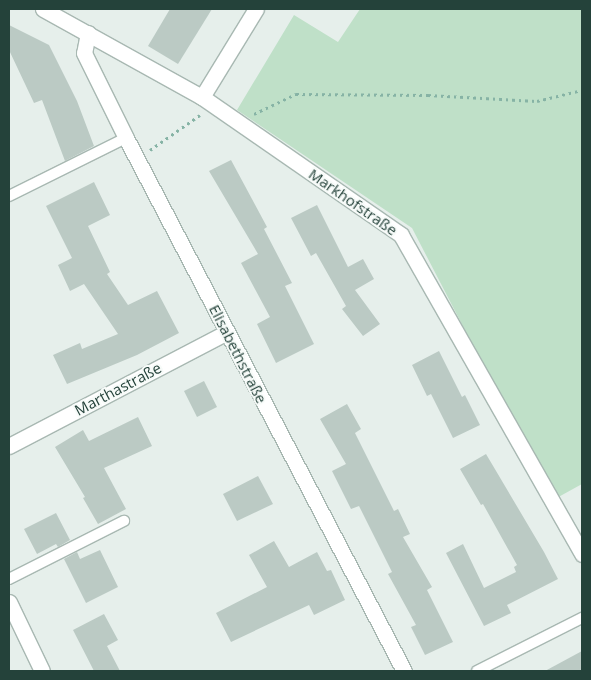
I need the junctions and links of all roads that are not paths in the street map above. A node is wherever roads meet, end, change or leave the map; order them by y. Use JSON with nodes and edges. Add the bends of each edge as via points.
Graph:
{"nodes":[{"id":1,"x":43,"y":9,"type":"edge"},
{"id":2,"x":256,"y":9,"type":"edge"},
{"id":3,"x":88,"y":33,"type":"junction"},
{"id":4,"x":202,"y":97,"type":"junction"},
{"id":5,"x":126,"y":138,"type":"junction"},
{"id":6,"x":9,"y":196,"type":"edge"},
{"id":7,"x":227,"y":332,"type":"junction"},
{"id":8,"x":9,"y":446,"type":"edge"},
{"id":9,"x":124,"y":521,"type":"dead end"},
{"id":10,"x":582,"y":554,"type":"edge"},
{"id":11,"x":9,"y":579,"type":"edge"},
{"id":12,"x":9,"y":602,"type":"edge"},
{"id":13,"x":582,"y":618,"type":"edge"},
{"id":14,"x":42,"y":671,"type":"edge"},
{"id":15,"x":404,"y":671,"type":"edge"},
{"id":16,"x":477,"y":671,"type":"edge"}],
"edges":[{"from":1,"to":3,"type":"street","name":"Markhofstraße"},
{"from":2,"to":4,"type":"street"},
{"from":3,"to":4,"type":"street","name":"Markhofstraße"},
{"from":3,"to":5,"type":"street","name":"Elisabethstraße","via":[[84,53]]},
{"from":4,"to":10,"type":"street","name":"Markhofstraße","via":[[401,235]]},
{"from":5,"to":6,"type":"lane"},
{"from":5,"to":7,"type":"street","name":"Elisabethstraße"},
{"from":7,"to":8,"type":"street","name":"Marthastraße"},
{"from":7,"to":15,"type":"street","name":"Elisabethstraße"},
{"from":9,"to":11,"type":"lane"},
{"from":12,"to":14,"type":"street"},
{"from":13,"to":16,"type":"lane"}]}
